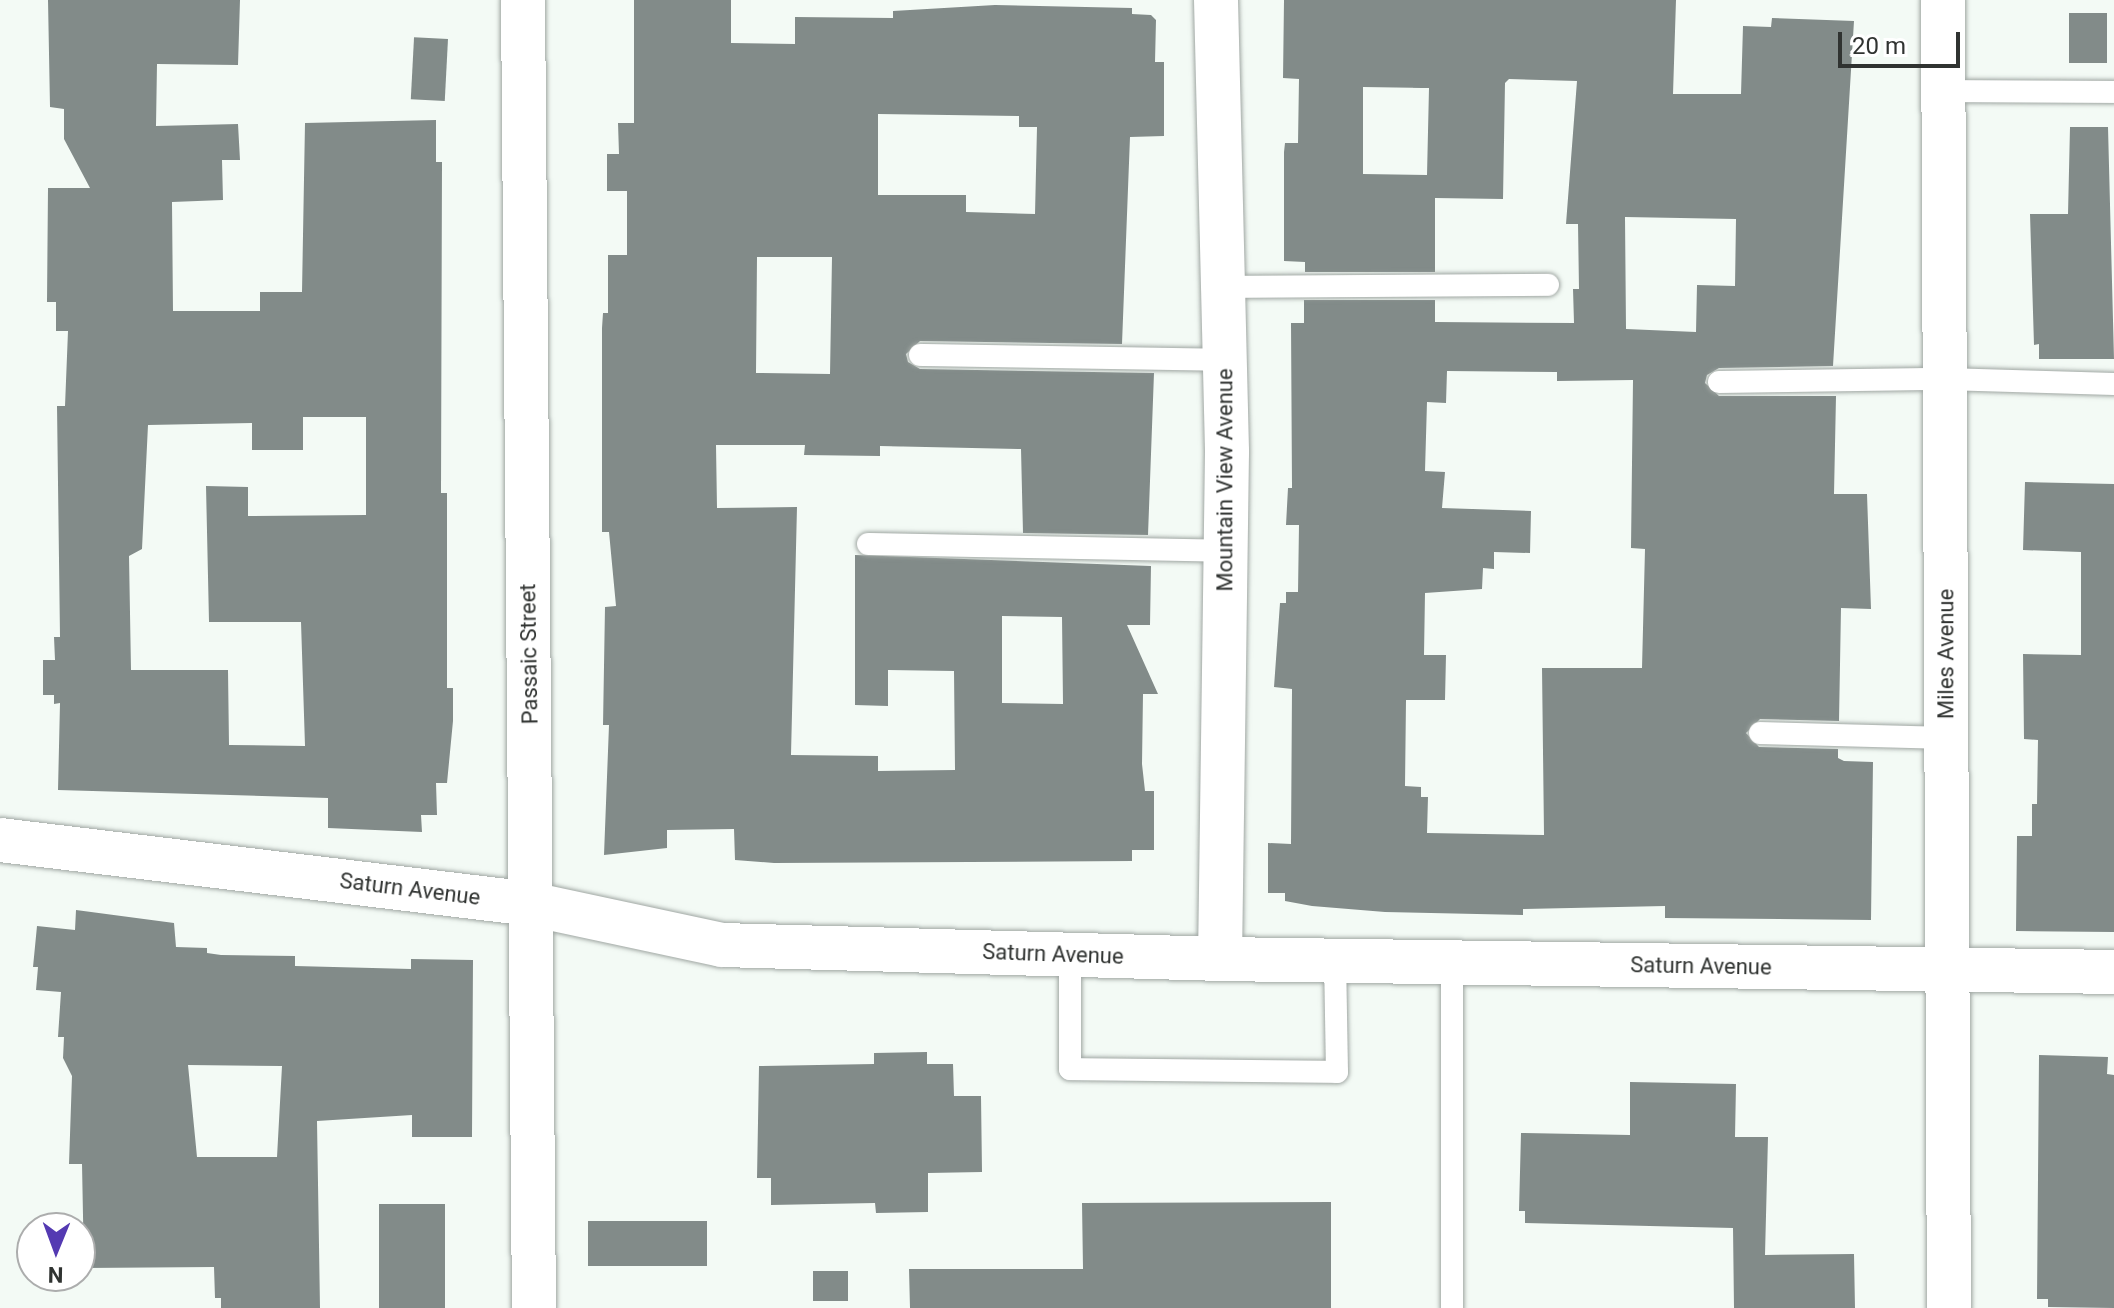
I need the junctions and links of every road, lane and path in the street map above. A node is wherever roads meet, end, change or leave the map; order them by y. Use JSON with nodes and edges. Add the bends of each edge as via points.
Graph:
{"nodes":[{"id":1,"x":523,"y":0,"type":"edge"},
{"id":2,"x":1216,"y":0,"type":"edge"},
{"id":3,"x":1943,"y":0,"type":"edge"},
{"id":4,"x":1944,"y":91,"type":"junction"},
{"id":5,"x":2114,"y":92,"type":"edge"},
{"id":6,"x":1548,"y":285,"type":"dead end"},
{"id":7,"x":1223,"y":287,"type":"junction"},
{"id":8,"x":920,"y":355,"type":"dead end"},
{"id":9,"x":1224,"y":360,"type":"junction"},
{"id":10,"x":1945,"y":379,"type":"junction"},
{"id":11,"x":1719,"y":382,"type":"dead end"},
{"id":12,"x":2114,"y":384,"type":"edge"},
{"id":13,"x":868,"y":544,"type":"dead end"},
{"id":14,"x":1226,"y":551,"type":"junction"},
{"id":15,"x":1760,"y":733,"type":"dead end"},
{"id":16,"x":1947,"y":738,"type":"junction"},
{"id":17,"x":0,"y":840,"type":"edge"},
{"id":18,"x":531,"y":904,"type":"junction"},
{"id":19,"x":1070,"y":955,"type":"junction"},
{"id":20,"x":1220,"y":959,"type":"junction"},
{"id":21,"x":1335,"y":961,"type":"junction"},
{"id":22,"x":1452,"y":963,"type":"junction"},
{"id":23,"x":1948,"y":969,"type":"junction"},
{"id":24,"x":2114,"y":972,"type":"edge"},
{"id":25,"x":534,"y":1308,"type":"edge"},
{"id":26,"x":1452,"y":1308,"type":"edge"},
{"id":27,"x":1949,"y":1308,"type":"edge"}],
"edges":[{"from":1,"to":18,"type":"street","name":"Passaic Street"},
{"from":2,"to":7,"type":"street","name":"Mountain View Avenue"},
{"from":3,"to":4,"type":"street","name":"Miles Avenue"},
{"from":4,"to":5,"type":"lane"},
{"from":4,"to":10,"type":"street","name":"Miles Avenue"},
{"from":6,"to":7,"type":"lane"},
{"from":7,"to":9,"type":"street","name":"Mountain View Avenue"},
{"from":8,"to":9,"type":"lane"},
{"from":9,"to":14,"type":"street","name":"Mountain View Avenue"},
{"from":10,"to":11,"type":"lane"},
{"from":10,"to":12,"type":"lane"},
{"from":10,"to":16,"type":"street","name":"Miles Avenue"},
{"from":13,"to":14,"type":"lane"},
{"from":14,"to":20,"type":"street","name":"Mountain View Avenue"},
{"from":15,"to":16,"type":"lane"},
{"from":16,"to":23,"type":"street","name":"Miles Avenue"},
{"from":17,"to":18,"type":"street","name":"Saturn Avenue"},
{"from":18,"to":19,"type":"street","name":"Saturn Avenue","via":[[722,945]]},
{"from":18,"to":25,"type":"street","name":"Passaic Street"},
{"from":19,"to":20,"type":"street","name":"Saturn Avenue"},
{"from":19,"to":21,"type":"lane","via":[[1070,1069],[1337,1072]]},
{"from":20,"to":21,"type":"street","name":"Saturn Avenue"},
{"from":21,"to":22,"type":"street","name":"Saturn Avenue"},
{"from":22,"to":23,"type":"street","name":"Saturn Avenue"},
{"from":22,"to":26,"type":"lane"},
{"from":23,"to":24,"type":"street","name":"Saturn Avenue"},
{"from":23,"to":27,"type":"street","name":"Miles Avenue"}]}
